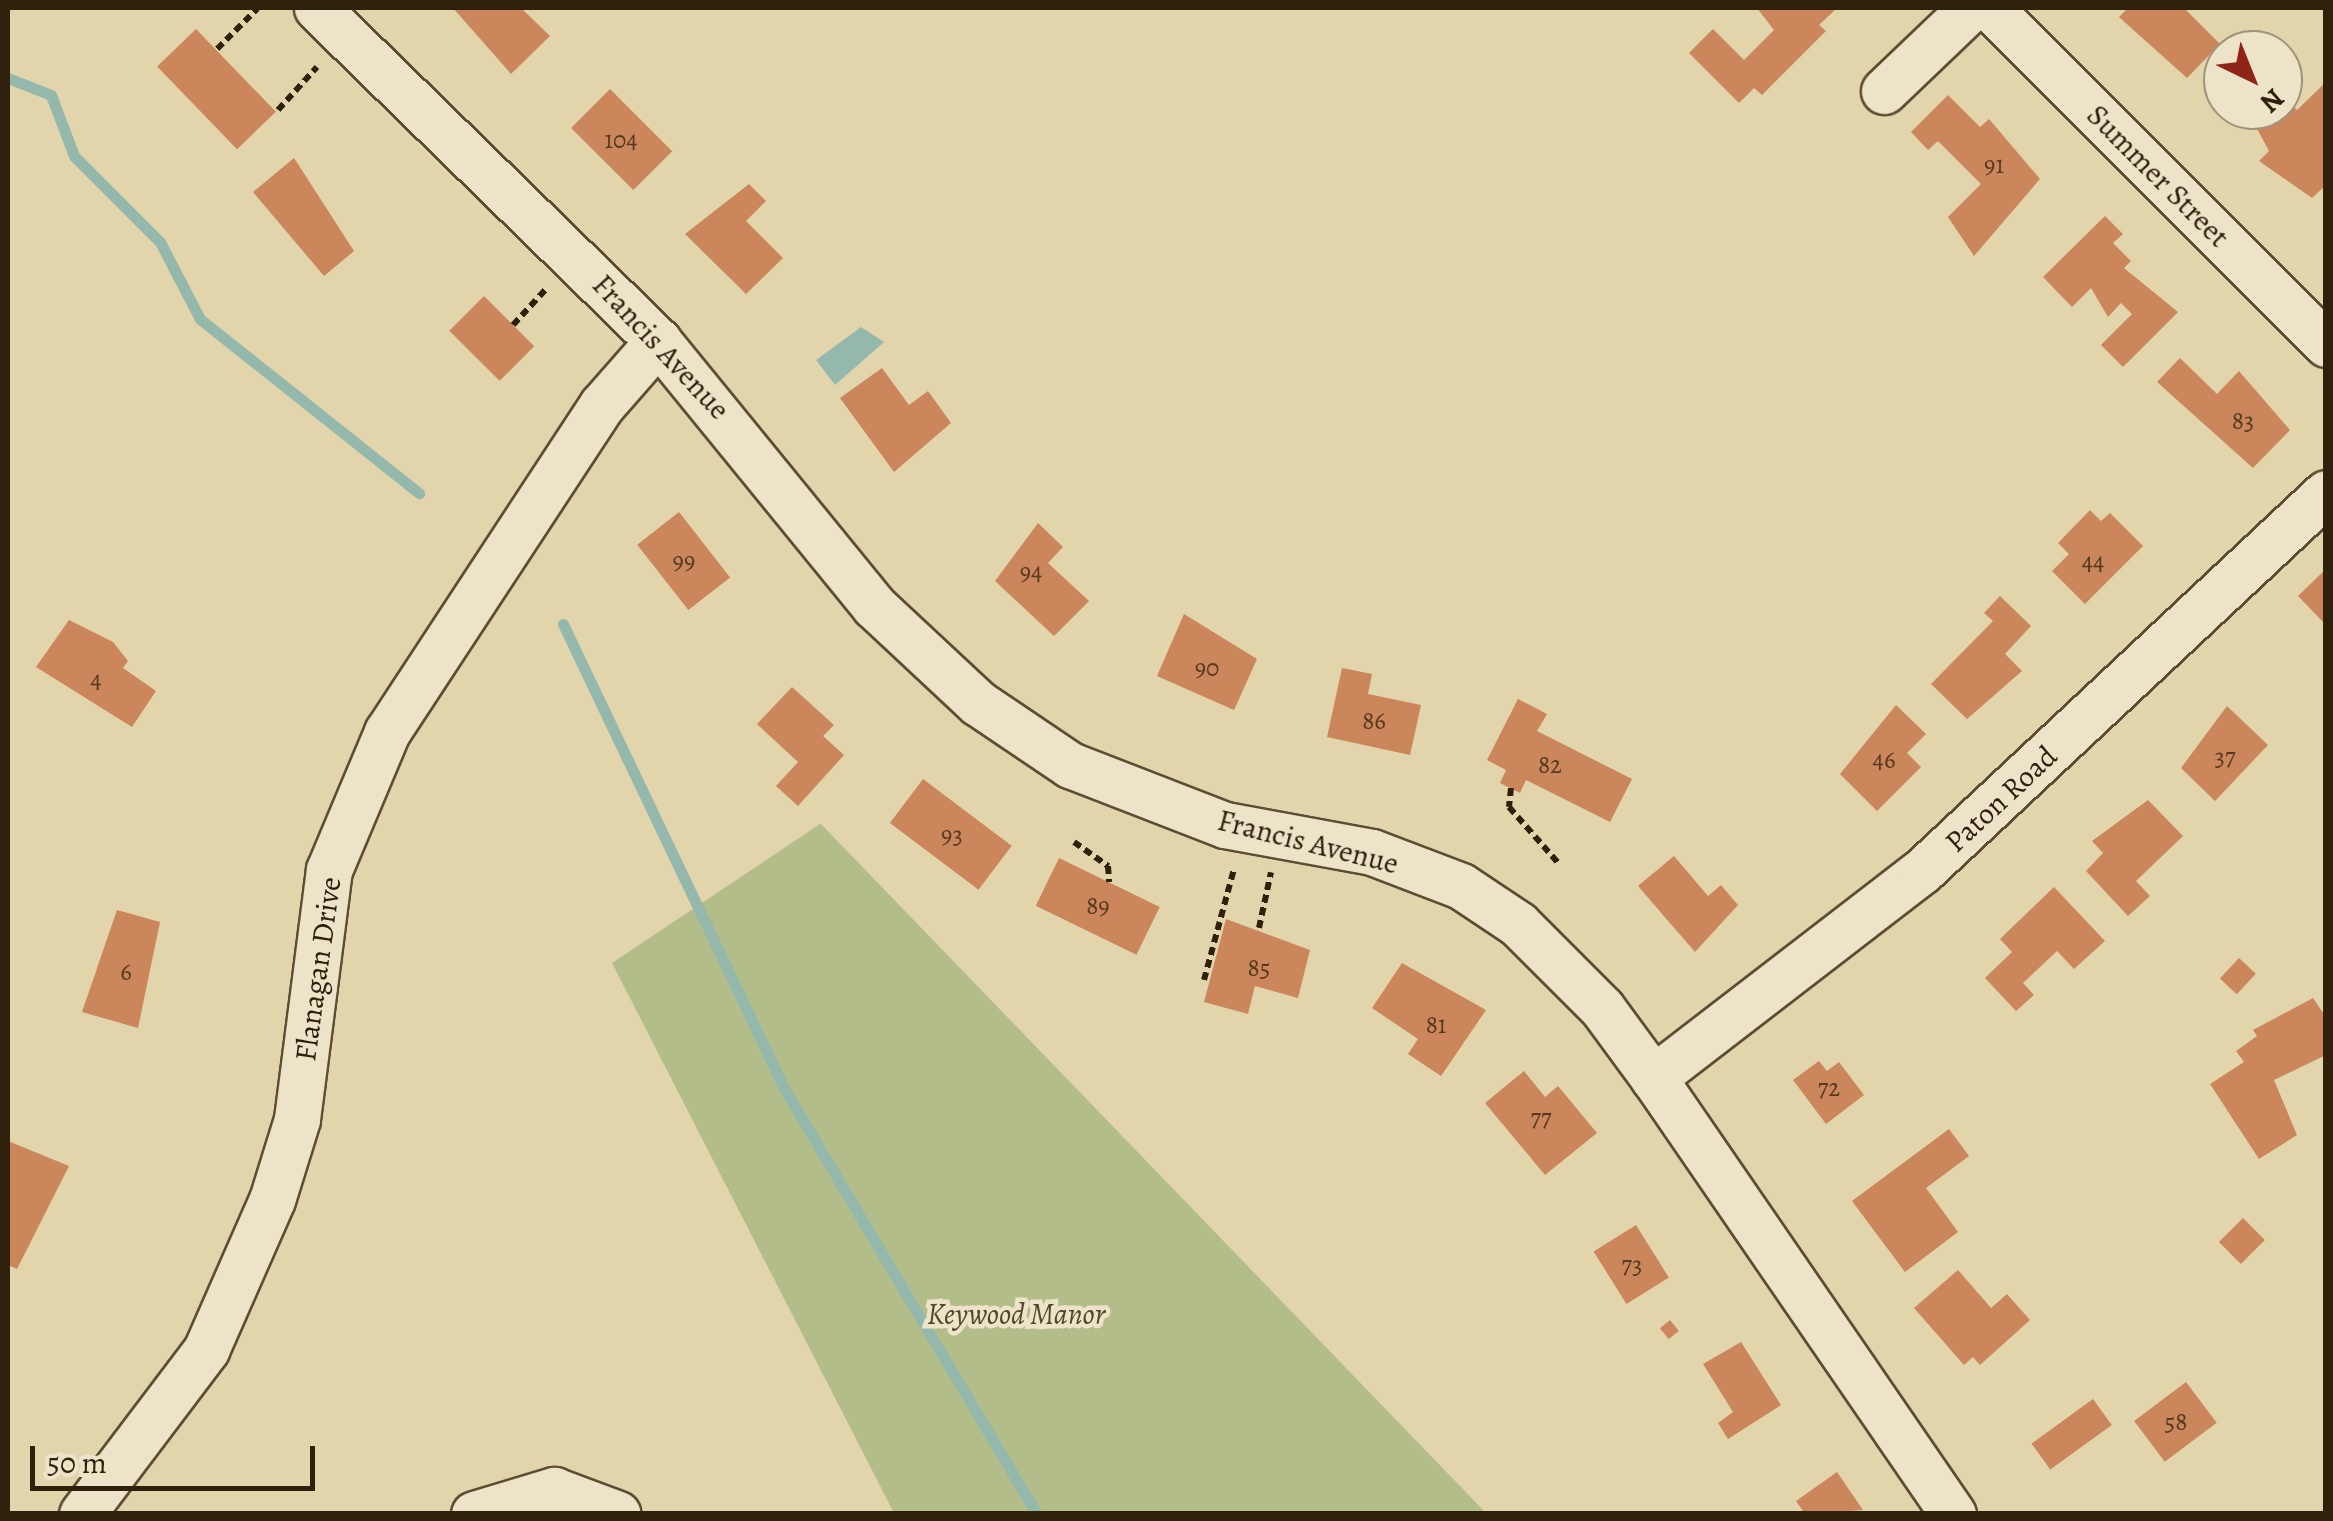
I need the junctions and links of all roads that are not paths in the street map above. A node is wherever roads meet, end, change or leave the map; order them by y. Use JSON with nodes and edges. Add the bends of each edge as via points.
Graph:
{"nodes":[{"id":1,"x":318,"y":8,"type":"edge"},
{"id":2,"x":1971,"y":8,"type":"edge"},
{"id":3,"x":1990,"y":8,"type":"edge"},
{"id":4,"x":1884,"y":91,"type":"dead end"},
{"id":5,"x":658,"y":341,"type":"junction"},
{"id":6,"x":2326,"y":344,"type":"edge"},
{"id":7,"x":2326,"y":492,"type":"edge"},
{"id":8,"x":1654,"y":1078,"type":"junction"},
{"id":9,"x":82,"y":1514,"type":"edge"},
{"id":10,"x":474,"y":1514,"type":"edge"},
{"id":11,"x":618,"y":1514,"type":"edge"},
{"id":12,"x":1953,"y":1514,"type":"edge"}],
"edges":[{"from":1,"to":5,"type":"street","name":"Francis Avenue"},
{"from":2,"to":4,"type":"street"},
{"from":3,"to":6,"type":"street","name":"Summer Street"},
{"from":5,"to":8,"type":"street","name":"Francis Avenue","via":[[874,606],[978,703],[1070,764],[1225,825],[1368,851],[1462,886],[1555,959]]},
{"from":5,"to":9,"type":"street","name":"Flanagan Drive","via":[[602,404],[387,732],[329,870],[297,1119],[272,1200],[206,1350]]},
{"from":7,"to":8,"type":"street","name":"Paton Road","via":[[1922,871]]},
{"from":8,"to":12,"type":"street","name":"Francis Avenue"},
{"from":10,"to":11,"type":"street","via":[[554,1490]]}]}
